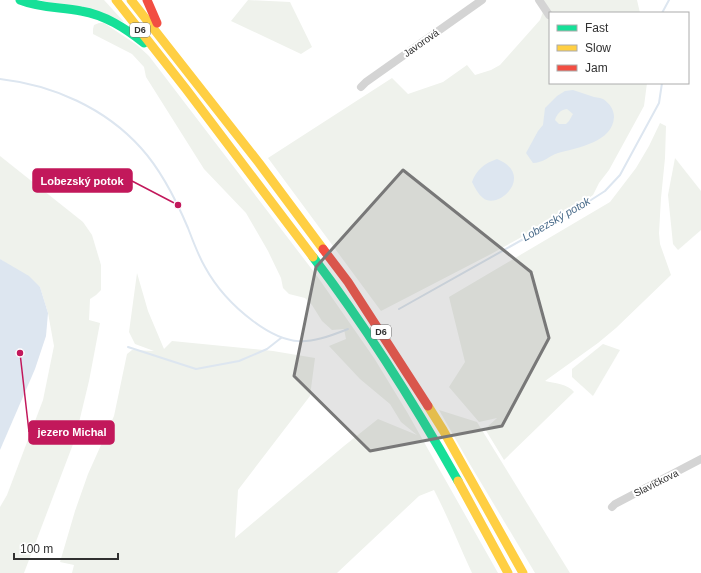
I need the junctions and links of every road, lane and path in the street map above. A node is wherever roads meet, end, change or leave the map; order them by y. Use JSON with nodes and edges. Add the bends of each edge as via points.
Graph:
{"nodes":[{"id":1,"x":20,"y":0,"type":"edge"},
{"id":2,"x":116,"y":0,"type":"edge"},
{"id":3,"x":132,"y":0,"type":"edge"},
{"id":4,"x":147,"y":0,"type":"edge"},
{"id":5,"x":482,"y":0,"type":"edge"},
{"id":6,"x":539,"y":0,"type":"edge"},
{"id":7,"x":549,"y":14,"type":"dead end"},
{"id":8,"x":174,"y":53,"type":"junction"},
{"id":9,"x":164,"y":60,"type":"junction"},
{"id":10,"x":361,"y":87,"type":"dead end"},
{"id":11,"x":701,"y":460,"type":"edge"},
{"id":12,"x":612,"y":507,"type":"dead end"},
{"id":13,"x":508,"y":573,"type":"edge"},
{"id":14,"x":523,"y":573,"type":"edge"}],
"edges":[{"from":1,"to":9,"type":"highway","via":[[101,17],[129,32]]},
{"from":2,"to":9,"type":"highway","number":"D6"},
{"from":3,"to":8,"type":"highway","number":"D6"},
{"from":4,"to":8,"type":"highway"},
{"from":5,"to":10,"type":"street","name":"Javorová"},
{"from":6,"to":7,"type":"street"},
{"from":8,"to":14,"type":"highway","number":"D6","via":[[325,251],[369,314],[443,430]]},
{"from":9,"to":13,"type":"highway","number":"D6","via":[[334,284],[383,355],[433,436]]},
{"from":11,"to":12,"type":"street","name":"Slavíčkova"}]}
